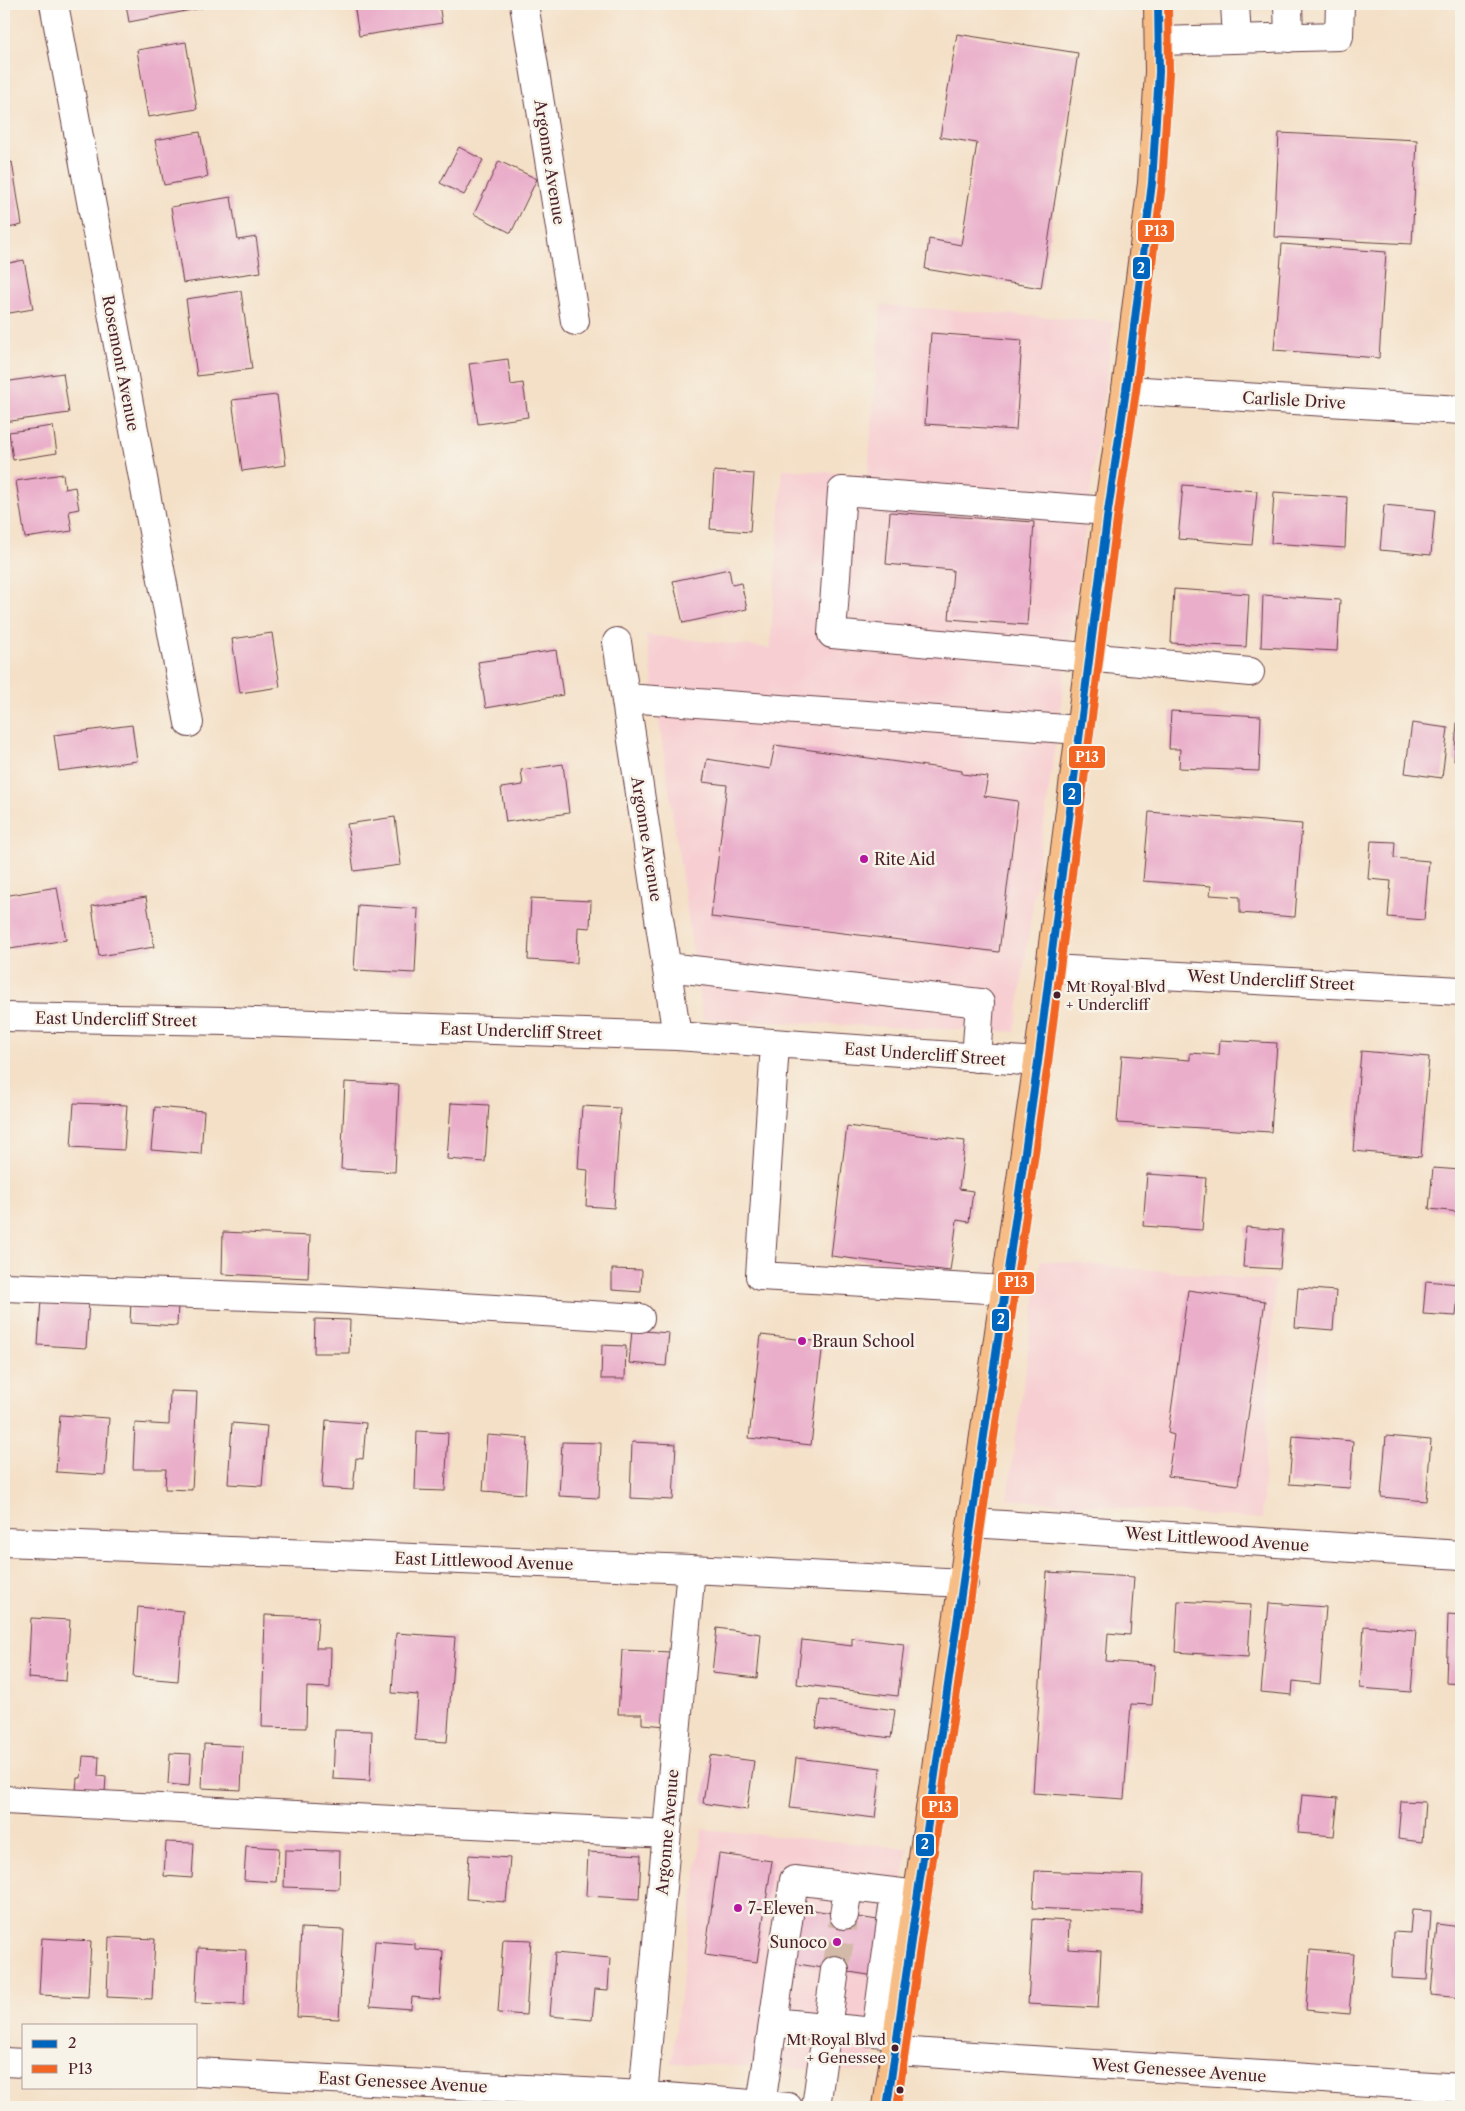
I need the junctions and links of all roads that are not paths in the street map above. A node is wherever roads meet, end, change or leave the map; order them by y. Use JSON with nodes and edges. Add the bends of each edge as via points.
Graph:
{"nodes":[{"id":1,"x":54,"y":4,"type":"edge"},
{"id":2,"x":524,"y":4,"type":"edge"},
{"id":3,"x":1158,"y":4,"type":"edge"},
{"id":4,"x":1235,"y":4,"type":"edge"},
{"id":5,"x":1288,"y":4,"type":"edge"},
{"id":6,"x":1340,"y":4,"type":"edge"},
{"id":7,"x":1289,"y":38,"type":"junction"},
{"id":8,"x":1237,"y":39,"type":"junction"},
{"id":9,"x":1159,"y":41,"type":"junction"},
{"id":10,"x":575,"y":321,"type":"dead end"},
{"id":11,"x":1126,"y":390,"type":"junction"},
{"id":12,"x":1461,"y":410,"type":"edge"},
{"id":13,"x":1108,"y":511,"type":"junction"},
{"id":14,"x":617,"y":642,"type":"dead end"},
{"id":15,"x":1089,"y":657,"type":"junction"},
{"id":16,"x":1250,"y":672,"type":"dead end"},
{"id":17,"x":626,"y":698,"type":"junction"},
{"id":18,"x":189,"y":723,"type":"dead end"},
{"id":19,"x":1080,"y":730,"type":"junction"},
{"id":20,"x":666,"y":967,"type":"junction"},
{"id":21,"x":1050,"y":969,"type":"junction"},
{"id":22,"x":1461,"y":991,"type":"edge"},
{"id":23,"x":4,"y":1017,"type":"edge"},
{"id":24,"x":677,"y":1036,"type":"junction"},
{"id":25,"x":774,"y":1044,"type":"junction"},
{"id":26,"x":976,"y":1058,"type":"junction"},
{"id":27,"x":1038,"y":1062,"type":"junction"},
{"id":28,"x":4,"y":1287,"type":"edge"},
{"id":29,"x":1006,"y":1290,"type":"junction"},
{"id":30,"x":640,"y":1318,"type":"dead end"},
{"id":31,"x":972,"y":1522,"type":"junction"},
{"id":32,"x":4,"y":1542,"type":"edge"},
{"id":33,"x":1461,"y":1555,"type":"edge"},
{"id":34,"x":692,"y":1569,"type":"junction"},
{"id":35,"x":964,"y":1583,"type":"junction"},
{"id":36,"x":4,"y":1800,"type":"edge"},
{"id":37,"x":667,"y":1834,"type":"junction"},
{"id":38,"x":848,"y":1887,"type":"junction"},
{"id":39,"x":907,"y":1894,"type":"junction"},
{"id":40,"x":844,"y":1915,"type":"tunnel mouth"},
{"id":41,"x":835,"y":1970,"type":"tunnel mouth"},
{"id":42,"x":773,"y":2022,"type":"junction"},
{"id":43,"x":827,"y":2027,"type":"junction"},
{"id":44,"x":890,"y":2039,"type":"junction"},
{"id":45,"x":4,"y":2062,"type":"edge"},
{"id":46,"x":22,"y":2063,"type":"edge"},
{"id":47,"x":198,"y":2072,"type":"edge"},
{"id":48,"x":1461,"y":2088,"type":"edge"},
{"id":49,"x":642,"y":2101,"type":"edge"},
{"id":50,"x":761,"y":2105,"type":"junction"},
{"id":51,"x":788,"y":2107,"type":"edge"},
{"id":52,"x":816,"y":2107,"type":"edge"},
{"id":53,"x":888,"y":2107,"type":"edge"}],
"edges":[{"from":1,"to":18,"type":"street","name":"Rosemont Avenue"},
{"from":2,"to":10,"type":"street","name":"Argonne Avenue"},
{"from":3,"to":9,"type":"main road"},
{"from":4,"to":8,"type":"street"},
{"from":5,"to":7,"type":"street"},
{"from":6,"to":7,"type":"street","via":[[1339,36]]},
{"from":7,"to":8,"type":"street"},
{"from":8,"to":9,"type":"street"},
{"from":9,"to":11,"type":"main road","via":[[1160,72],[1152,183]]},
{"from":11,"to":12,"type":"street","name":"Carlisle Drive"},
{"from":11,"to":13,"type":"main road"},
{"from":13,"to":15,"type":"main road"},
{"from":13,"to":15,"type":"street","via":[[842,491],[832,634]]},
{"from":14,"to":17,"type":"street","name":"Argonne Avenue"},
{"from":15,"to":16,"type":"street"},
{"from":15,"to":19,"type":"main road"},
{"from":17,"to":19,"type":"street"},
{"from":17,"to":20,"type":"street","name":"Argonne Avenue"},
{"from":19,"to":21,"type":"main road"},
{"from":20,"to":24,"type":"street","name":"Argonne Avenue"},
{"from":20,"to":26,"type":"street","via":[[980,1003]]},
{"from":21,"to":22,"type":"street","name":"West Undercliff Street"},
{"from":21,"to":27,"type":"main road"},
{"from":23,"to":24,"type":"street","name":"East Undercliff Street"},
{"from":24,"to":25,"type":"street","name":"East Undercliff Street"},
{"from":25,"to":26,"type":"street","name":"East Undercliff Street"},
{"from":25,"to":29,"type":"street","via":[[760,1276]]},
{"from":26,"to":27,"type":"street","name":"East Undercliff Street"},
{"from":27,"to":29,"type":"main road"},
{"from":28,"to":30,"type":"street","via":[[331,1299]]},
{"from":29,"to":31,"type":"main road"},
{"from":31,"to":33,"type":"street","name":"West Littlewood Avenue"},
{"from":31,"to":35,"type":"main road"},
{"from":32,"to":34,"type":"street","name":"East Littlewood Avenue"},
{"from":34,"to":35,"type":"street","name":"East Littlewood Avenue"},
{"from":34,"to":37,"type":"street","name":"Argonne Avenue"},
{"from":35,"to":39,"type":"main road"},
{"from":36,"to":37,"type":"street"},
{"from":37,"to":49,"type":"street","name":"Argonne Avenue"},
{"from":38,"to":39,"type":"street"},
{"from":38,"to":40,"type":"street"},
{"from":38,"to":42,"type":"street","via":[[794,1880]]},
{"from":39,"to":44,"type":"main road"},
{"from":41,"to":43,"type":"street"},
{"from":42,"to":43,"type":"street","name":"West Genessee Avenue"},
{"from":42,"to":50,"type":"street"},
{"from":43,"to":44,"type":"street","name":"West Genessee Avenue"},
{"from":43,"to":52,"type":"street"},
{"from":44,"to":48,"type":"street","name":"West Genessee Avenue"},
{"from":44,"to":53,"type":"main road"},
{"from":45,"to":46,"type":"street"},
{"from":47,"to":49,"type":"street","name":"East Genessee Avenue"},
{"from":49,"to":50,"type":"street","name":"East Genessee Avenue"},
{"from":50,"to":51,"type":"street","name":"East Genessee Avenue"}]}
